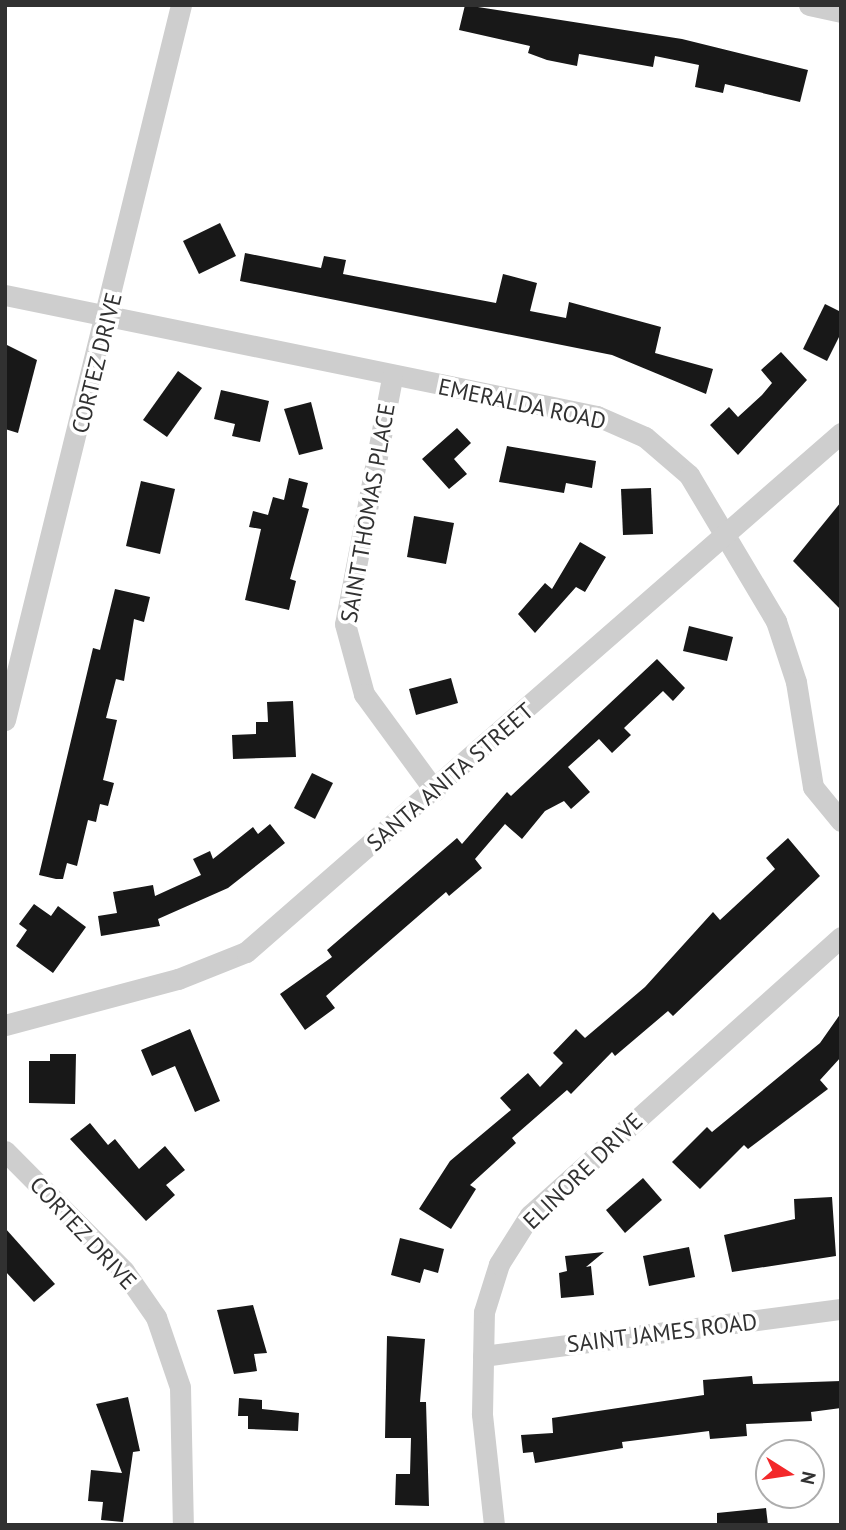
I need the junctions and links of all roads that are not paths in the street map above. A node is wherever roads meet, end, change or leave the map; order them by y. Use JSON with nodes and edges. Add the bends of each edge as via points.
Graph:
{"nodes":[{"id":1,"x":181,"y":5,"type":"edge"},
{"id":2,"x":808,"y":5,"type":"edge"},
{"id":3,"x":841,"y":12,"type":"edge"},
{"id":4,"x":5,"y":295,"type":"edge"},
{"id":5,"x":110,"y":315,"type":"junction"},
{"id":6,"x":391,"y":378,"type":"junction"},
{"id":7,"x":841,"y":433,"type":"edge"},
{"id":8,"x":725,"y":534,"type":"junction"},
{"id":9,"x":5,"y":720,"type":"edge"},
{"id":10,"x":435,"y":791,"type":"junction"},
{"id":11,"x":841,"y":821,"type":"edge"},
{"id":12,"x":841,"y":937,"type":"edge"},
{"id":13,"x":5,"y":1025,"type":"edge"},
{"id":14,"x":5,"y":1150,"type":"edge"},
{"id":15,"x":841,"y":1309,"type":"edge"},
{"id":16,"x":483,"y":1356,"type":"junction"},
{"id":17,"x":183,"y":1525,"type":"edge"},
{"id":18,"x":494,"y":1525,"type":"edge"}],
"edges":[{"from":1,"to":5,"type":"street","name":"CORTEZ DRIVE"},
{"from":2,"to":3,"type":"street"},
{"from":4,"to":5,"type":"street","name":"EMERALDA ROAD"},
{"from":5,"to":6,"type":"street","name":"EMERALDA ROAD"},
{"from":5,"to":9,"type":"street","name":"CORTEZ DRIVE"},
{"from":6,"to":8,"type":"street","name":"EMERALDA ROAD","via":[[597,416],[645,437],[689,475]]},
{"from":6,"to":10,"type":"street","name":"SAINT THOMAS PLACE","via":[[345,624],[364,694]]},
{"from":7,"to":8,"type":"street","name":"SANTA ANITA STREET"},
{"from":8,"to":10,"type":"street","name":"SANTA ANITA STREET"},
{"from":8,"to":11,"type":"street","name":"EMERALDA ROAD","via":[[776,621],[796,682],[813,787]]},
{"from":10,"to":13,"type":"street","name":"SANTA ANITA STREET","via":[[246,952],[178,979]]},
{"from":12,"to":16,"type":"street","name":"ELINORE DRIVE","via":[[530,1215],[499,1264],[484,1312]]},
{"from":14,"to":17,"type":"street","name":"CORTEZ DRIVE","via":[[124,1271],[156,1317],[180,1387]]},
{"from":15,"to":16,"type":"street","name":"SAINT JAMES ROAD"},
{"from":16,"to":18,"type":"street","name":"ELINORE DRIVE","via":[[482,1414]]}]}
